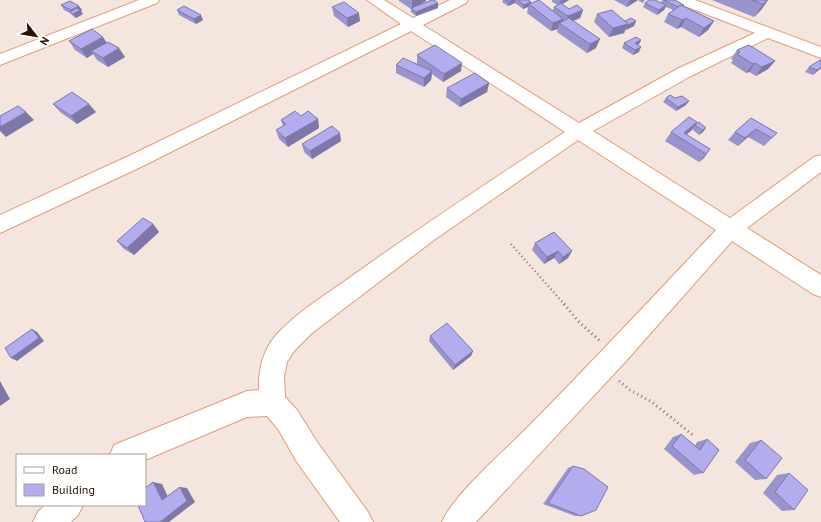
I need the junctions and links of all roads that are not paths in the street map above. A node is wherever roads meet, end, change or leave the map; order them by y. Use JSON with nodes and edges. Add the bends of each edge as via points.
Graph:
{"nodes":[{"id":1,"x":152,"y":0,"type":"edge"},
{"id":2,"x":374,"y":0,"type":"edge"},
{"id":3,"x":461,"y":0,"type":"edge"},
{"id":4,"x":682,"y":0,"type":"edge"},
{"id":5,"x":412,"y":24,"type":"junction"},
{"id":6,"x":767,"y":33,"type":"junction"},
{"id":7,"x":821,"y":53,"type":"edge"},
{"id":8,"x":0,"y":60,"type":"edge"},
{"id":9,"x":579,"y":131,"type":"junction"},
{"id":10,"x":821,"y":162,"type":"edge"},
{"id":11,"x":0,"y":224,"type":"edge"},
{"id":12,"x":730,"y":229,"type":"junction"},
{"id":13,"x":821,"y":287,"type":"edge"},
{"id":14,"x":272,"y":403,"type":"junction"},
{"id":15,"x":126,"y":454,"type":"edge"},
{"id":16,"x":67,"y":506,"type":"edge"},
{"id":17,"x":48,"y":522,"type":"edge"},
{"id":18,"x":358,"y":522,"type":"edge"},
{"id":19,"x":457,"y":522,"type":"edge"}],
"edges":[{"from":1,"to":8,"type":"street"},
{"from":2,"to":5,"type":"street"},
{"from":3,"to":5,"type":"street"},
{"from":4,"to":6,"type":"street"},
{"from":5,"to":9,"type":"street"},
{"from":5,"to":11,"type":"street","via":[[132,163]]},
{"from":6,"to":7,"type":"street"},
{"from":6,"to":9,"type":"street","via":[[684,72]]},
{"from":9,"to":12,"type":"street"},
{"from":9,"to":14,"type":"street","via":[[427,234],[304,325],[285,343],[276,358],[271,376]]},
{"from":10,"to":12,"type":"street"},
{"from":12,"to":13,"type":"street"},
{"from":12,"to":19,"type":"street"},
{"from":14,"to":15,"type":"street","via":[[247,404]]},
{"from":14,"to":18,"type":"street","via":[[281,410],[307,452]]},
{"from":16,"to":17,"type":"street"}]}
